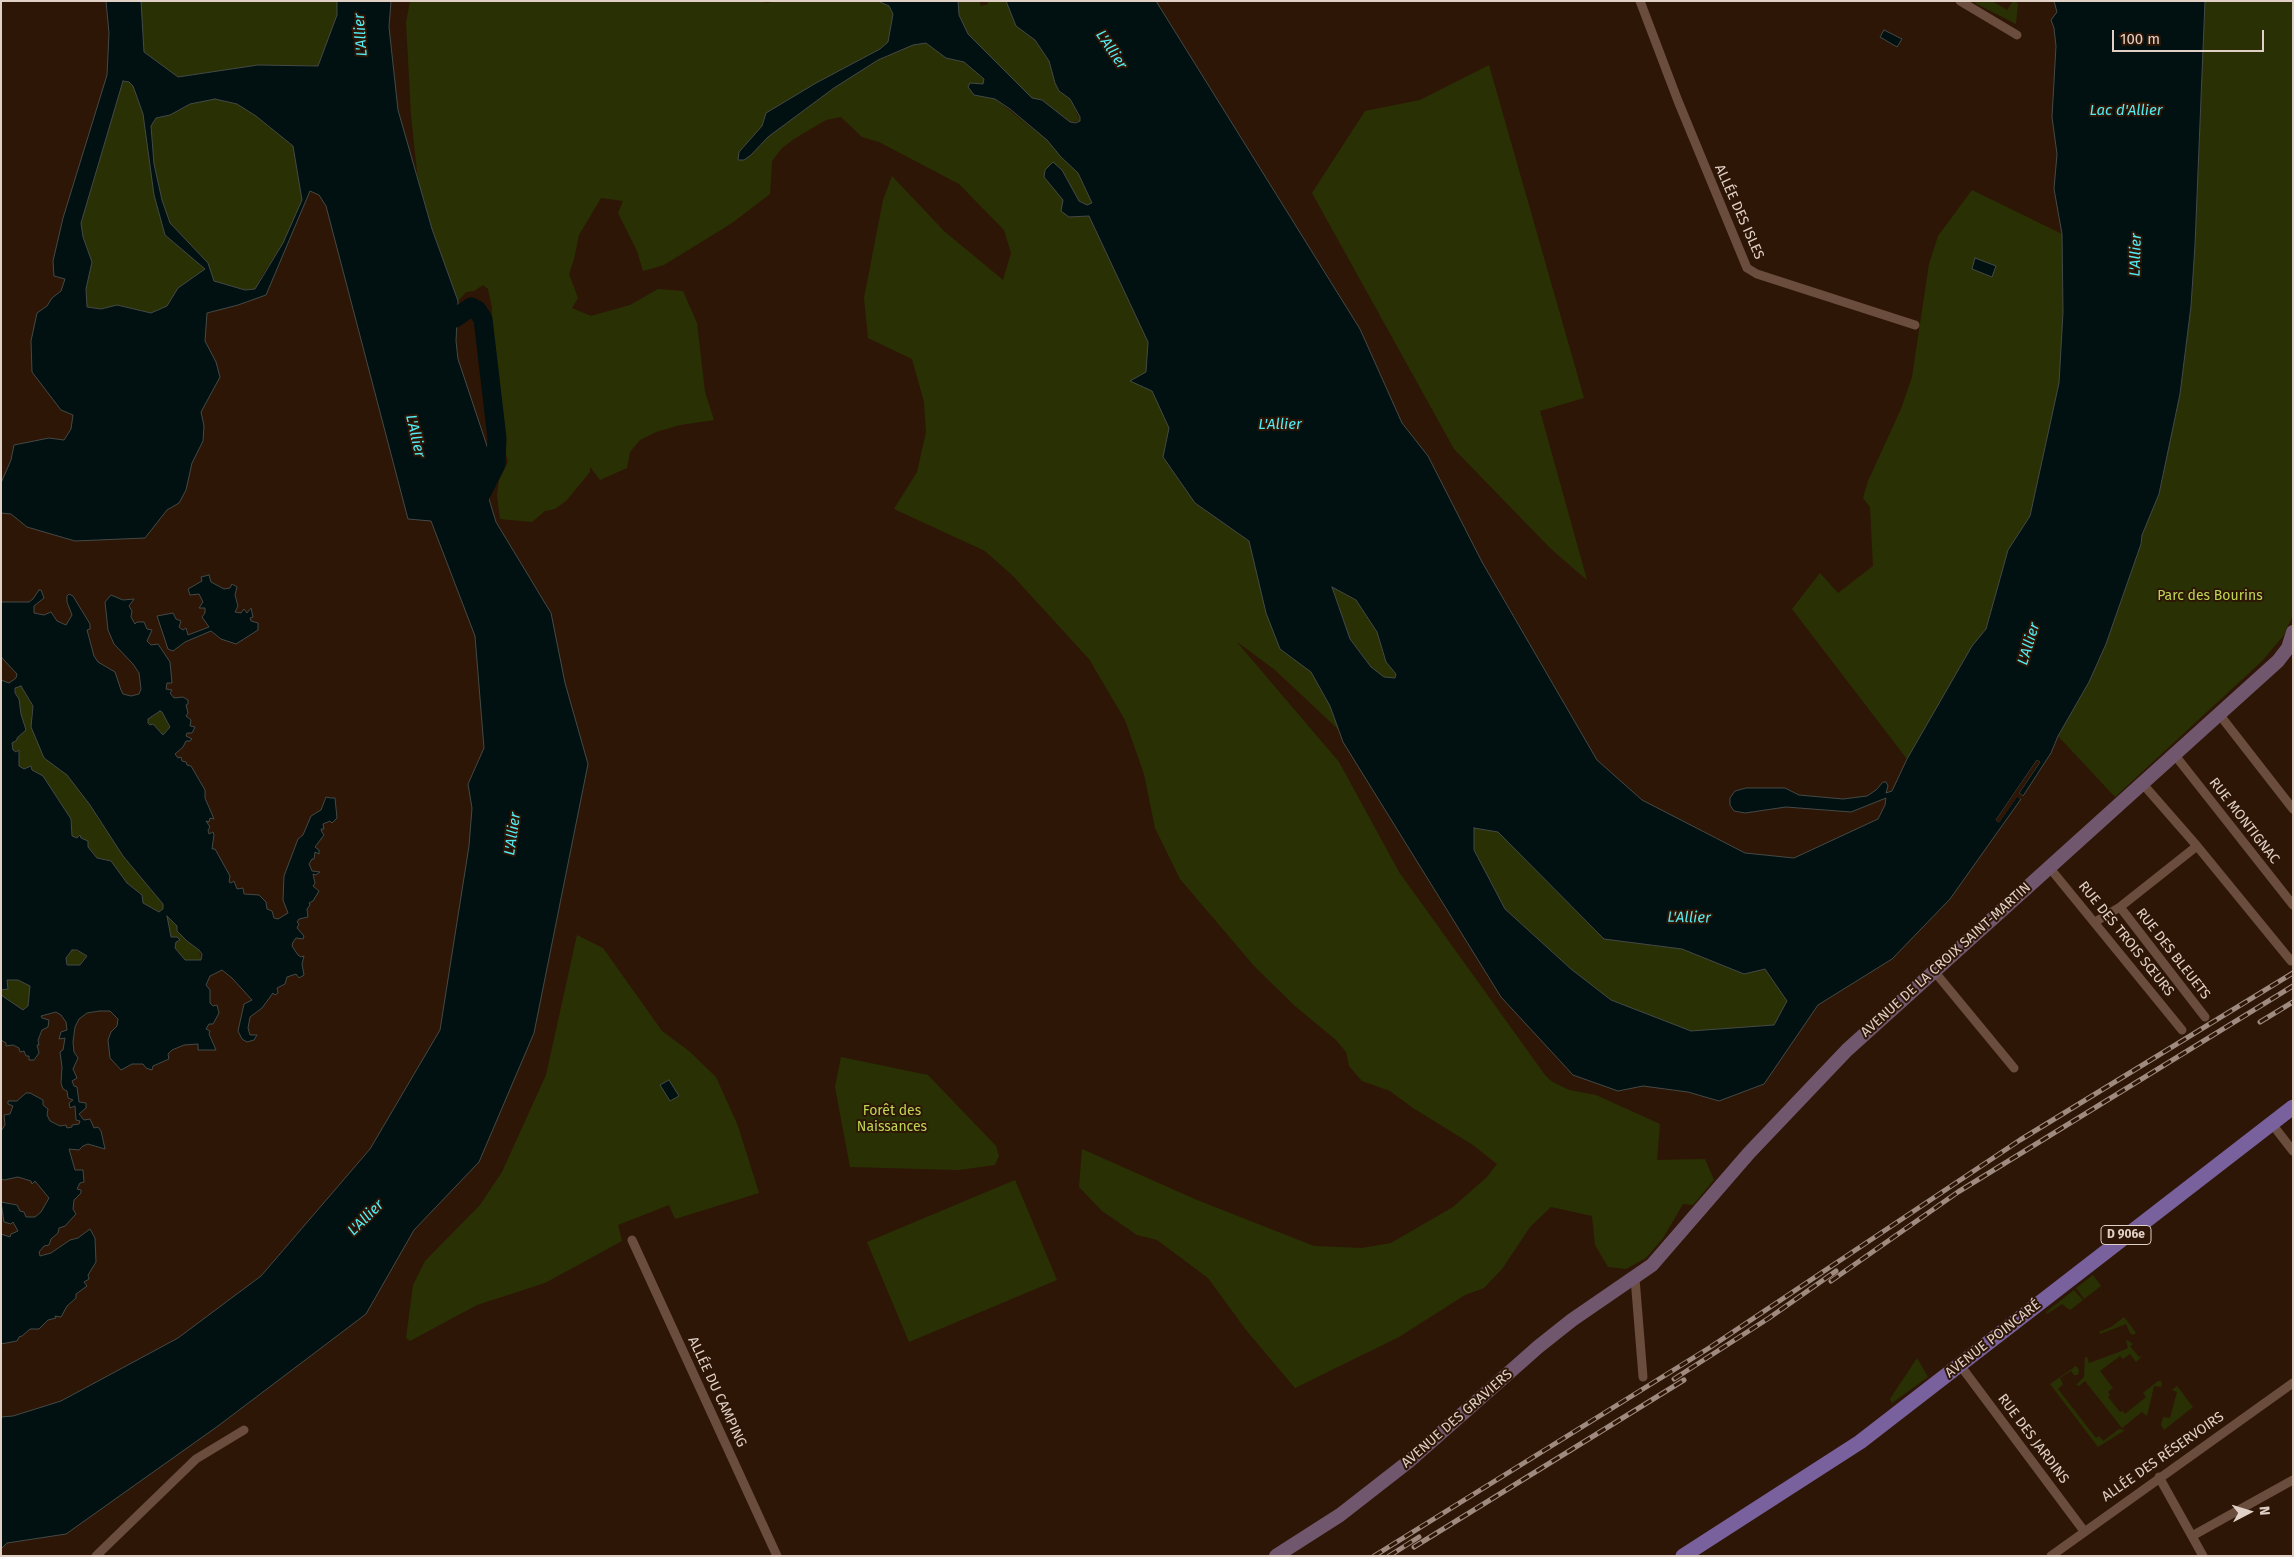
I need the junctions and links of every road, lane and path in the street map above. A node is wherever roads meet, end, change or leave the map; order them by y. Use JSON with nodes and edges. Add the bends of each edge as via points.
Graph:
{"nodes":[{"id":1,"x":1640,"y":1,"type":"edge"},
{"id":2,"x":1960,"y":1,"type":"edge"},
{"id":3,"x":2017,"y":35,"type":"dead end"},
{"id":4,"x":1916,"y":325,"type":"dead end"},
{"id":5,"x":2293,"y":632,"type":"edge"},
{"id":6,"x":2291,"y":653,"type":"edge"},
{"id":7,"x":2219,"y":714,"type":"junction"},
{"id":8,"x":2174,"y":754,"type":"junction"},
{"id":9,"x":2142,"y":783,"type":"junction"},
{"id":10,"x":2293,"y":809,"type":"edge"},
{"id":11,"x":2197,"y":846,"type":"junction"},
{"id":12,"x":2049,"y":867,"type":"junction"},
{"id":13,"x":2293,"y":906,"type":"edge"},
{"id":14,"x":2120,"y":907,"type":"junction"},
{"id":15,"x":2095,"y":922,"type":"junction"},
{"id":16,"x":2291,"y":962,"type":"dead end"},
{"id":17,"x":1934,"y":970,"type":"junction"},
{"id":18,"x":2205,"y":1017,"type":"dead end"},
{"id":19,"x":2182,"y":1030,"type":"dead end"},
{"id":20,"x":2014,"y":1068,"type":"dead end"},
{"id":21,"x":2293,"y":1107,"type":"edge"},
{"id":22,"x":2272,"y":1124,"type":"junction"},
{"id":23,"x":2293,"y":1151,"type":"edge"},
{"id":24,"x":632,"y":1240,"type":"dead end"},
{"id":25,"x":1635,"y":1278,"type":"junction"},
{"id":26,"x":1960,"y":1365,"type":"junction"},
{"id":27,"x":1643,"y":1377,"type":"dead end"},
{"id":28,"x":2293,"y":1382,"type":"edge"},
{"id":29,"x":244,"y":1430,"type":"dead end"},
{"id":30,"x":2159,"y":1477,"type":"junction"},
{"id":31,"x":2293,"y":1480,"type":"edge"},
{"id":32,"x":2084,"y":1531,"type":"junction"},
{"id":33,"x":2192,"y":1536,"type":"junction"},
{"id":34,"x":96,"y":1556,"type":"edge"},
{"id":35,"x":777,"y":1556,"type":"edge"},
{"id":36,"x":1276,"y":1556,"type":"edge"},
{"id":37,"x":1684,"y":1556,"type":"edge"},
{"id":38,"x":2051,"y":1556,"type":"edge"},
{"id":39,"x":2203,"y":1556,"type":"edge"}],
"edges":[{"from":1,"to":4,"type":"street","name":"ALLÉE DES ISLES","via":[[1747,268]]},
{"from":2,"to":3,"type":"street"},
{"from":5,"to":6,"type":"street"},
{"from":6,"to":7,"type":"street","name":"AVENUE DE LA CROIX SAINT-MARTIN"},
{"from":7,"to":8,"type":"street","name":"AVENUE DE LA CROIX SAINT-MARTIN"},
{"from":7,"to":10,"type":"street"},
{"from":8,"to":9,"type":"street","name":"AVENUE DE LA CROIX SAINT-MARTIN"},
{"from":8,"to":13,"type":"street","name":"RUE MONTIGNAC"},
{"from":9,"to":11,"type":"street"},
{"from":9,"to":12,"type":"street","name":"AVENUE DE LA CROIX SAINT-MARTIN"},
{"from":11,"to":14,"type":"street"},
{"from":11,"to":16,"type":"street"},
{"from":12,"to":15,"type":"street","name":"RUE DES TROIS SŒURS"},
{"from":12,"to":17,"type":"street","name":"AVENUE DE LA CROIX SAINT-MARTIN"},
{"from":14,"to":15,"type":"street"},
{"from":14,"to":18,"type":"street","name":"RUE DES BLEUETS"},
{"from":15,"to":19,"type":"street","name":"RUE DES TROIS SŒURS"},
{"from":17,"to":20,"type":"street"},
{"from":17,"to":25,"type":"street","name":"AVENUE DE LA CROIX SAINT-MARTIN","via":[[1803,1094],[1652,1265]]},
{"from":21,"to":22,"type":"main road","name":"AVENUE POINCARÉ","number":"D 906e"},
{"from":22,"to":23,"type":"street"},
{"from":22,"to":26,"type":"main road","name":"AVENUE POINCARÉ","number":"D 906e"},
{"from":24,"to":35,"type":"street","name":"ALLÉE DU CAMPING"},
{"from":25,"to":27,"type":"street"},
{"from":25,"to":36,"type":"street","name":"AVENUE DES GRAVIERS","via":[[1544,1342],[1408,1462],[1340,1515]]},
{"from":26,"to":32,"type":"street","name":"RUE DES JARDINS"},
{"from":26,"to":37,"type":"main road","name":"AVENUE POINCARÉ","number":"D 906e","via":[[1841,1455]]},
{"from":28,"to":30,"type":"street","name":"ALLÉE DES RÉSERVOIRS"},
{"from":29,"to":34,"type":"street","via":[[196,1459]]},
{"from":30,"to":32,"type":"street","name":"ALLÉE DES RÉSERVOIRS"},
{"from":30,"to":33,"type":"street"},
{"from":31,"to":33,"type":"street"},
{"from":32,"to":38,"type":"street","name":"ALLÉE DES RÉSERVOIRS"},
{"from":33,"to":39,"type":"street"}]}
